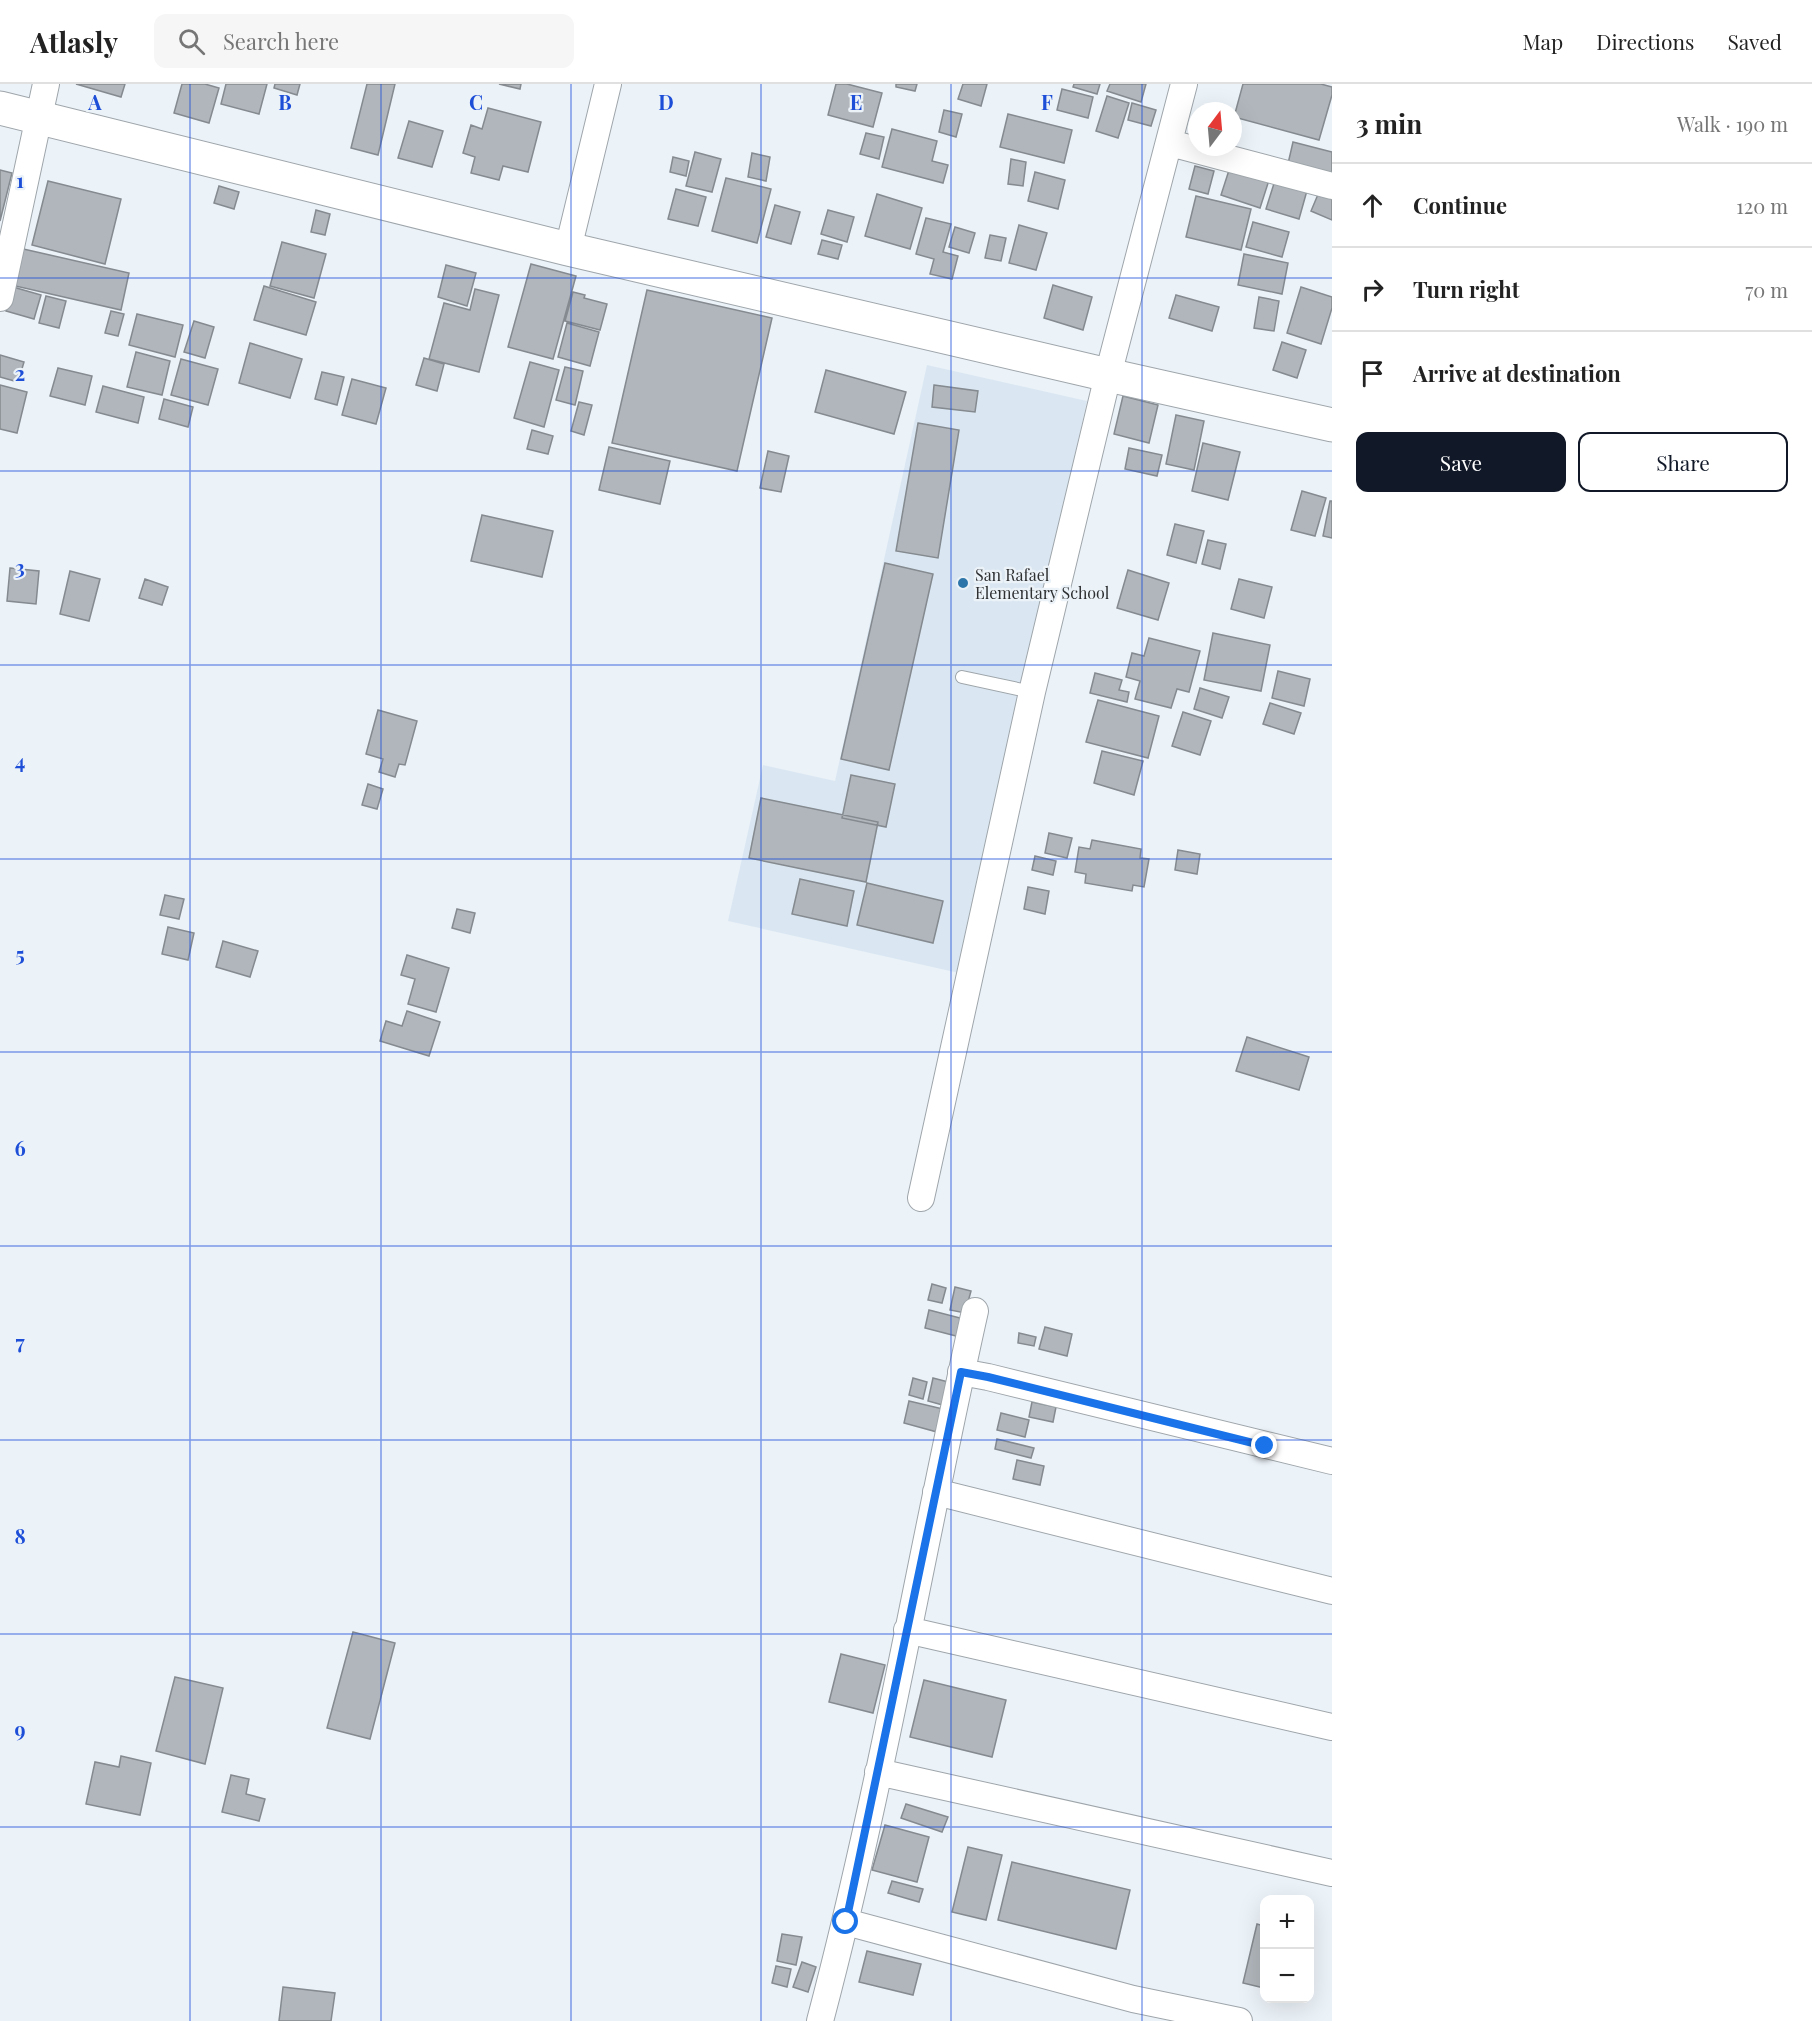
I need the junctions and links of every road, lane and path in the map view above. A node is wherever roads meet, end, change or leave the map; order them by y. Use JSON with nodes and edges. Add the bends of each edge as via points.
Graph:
{"nodes":[{"id":1,"x":46,"y":84,"type":"edge"},
{"id":2,"x":608,"y":84,"type":"edge"},
{"id":3,"x":1184,"y":84,"type":"edge"},
{"id":4,"x":0,"y":108,"type":"edge"},
{"id":5,"x":39,"y":117,"type":"junction"},
{"id":6,"x":1170,"y":143,"type":"junction"},
{"id":7,"x":1332,"y":186,"type":"edge"},
{"id":8,"x":568,"y":249,"type":"junction"},
{"id":9,"x":0,"y":298,"type":"edge"},
{"id":10,"x":1108,"y":375,"type":"junction"},
{"id":11,"x":1332,"y":425,"type":"edge"},
{"id":12,"x":962,"y":677,"type":"dead end"},
{"id":13,"x":1032,"y":692,"type":"junction"},
{"id":14,"x":921,"y":1198,"type":"dead end"},
{"id":15,"x":975,"y":1311,"type":"dead end"},
{"id":16,"x":961,"y":1372,"type":"junction"},
{"id":17,"x":1332,"y":1461,"type":"edge"},
{"id":18,"x":936,"y":1492,"type":"junction"},
{"id":19,"x":1332,"y":1591,"type":"edge"},
{"id":20,"x":907,"y":1630,"type":"junction"},
{"id":21,"x":1332,"y":1726,"type":"edge"},
{"id":22,"x":878,"y":1772,"type":"junction"},
{"id":23,"x":1332,"y":1873,"type":"edge"},
{"id":24,"x":846,"y":1922,"type":"junction"},
{"id":25,"x":820,"y":2021,"type":"edge"},
{"id":26,"x":1239,"y":2021,"type":"edge"}],
"edges":[{"from":1,"to":5,"type":"street"},
{"from":2,"to":8,"type":"street"},
{"from":3,"to":6,"type":"street"},
{"from":4,"to":5,"type":"street"},
{"from":5,"to":8,"type":"street"},
{"from":5,"to":9,"type":"street"},
{"from":6,"to":7,"type":"street"},
{"from":6,"to":10,"type":"street"},
{"from":8,"to":10,"type":"street"},
{"from":10,"to":11,"type":"street"},
{"from":10,"to":13,"type":"street"},
{"from":12,"to":13,"type":"lane"},
{"from":13,"to":14,"type":"street"},
{"from":15,"to":16,"type":"street"},
{"from":16,"to":17,"type":"street"},
{"from":16,"to":18,"type":"street"},
{"from":18,"to":19,"type":"street"},
{"from":18,"to":20,"type":"street"},
{"from":20,"to":21,"type":"street"},
{"from":20,"to":22,"type":"street"},
{"from":22,"to":23,"type":"street"},
{"from":22,"to":24,"type":"street"},
{"from":24,"to":25,"type":"street"},
{"from":24,"to":26,"type":"street","via":[[1133,1999]]}]}
